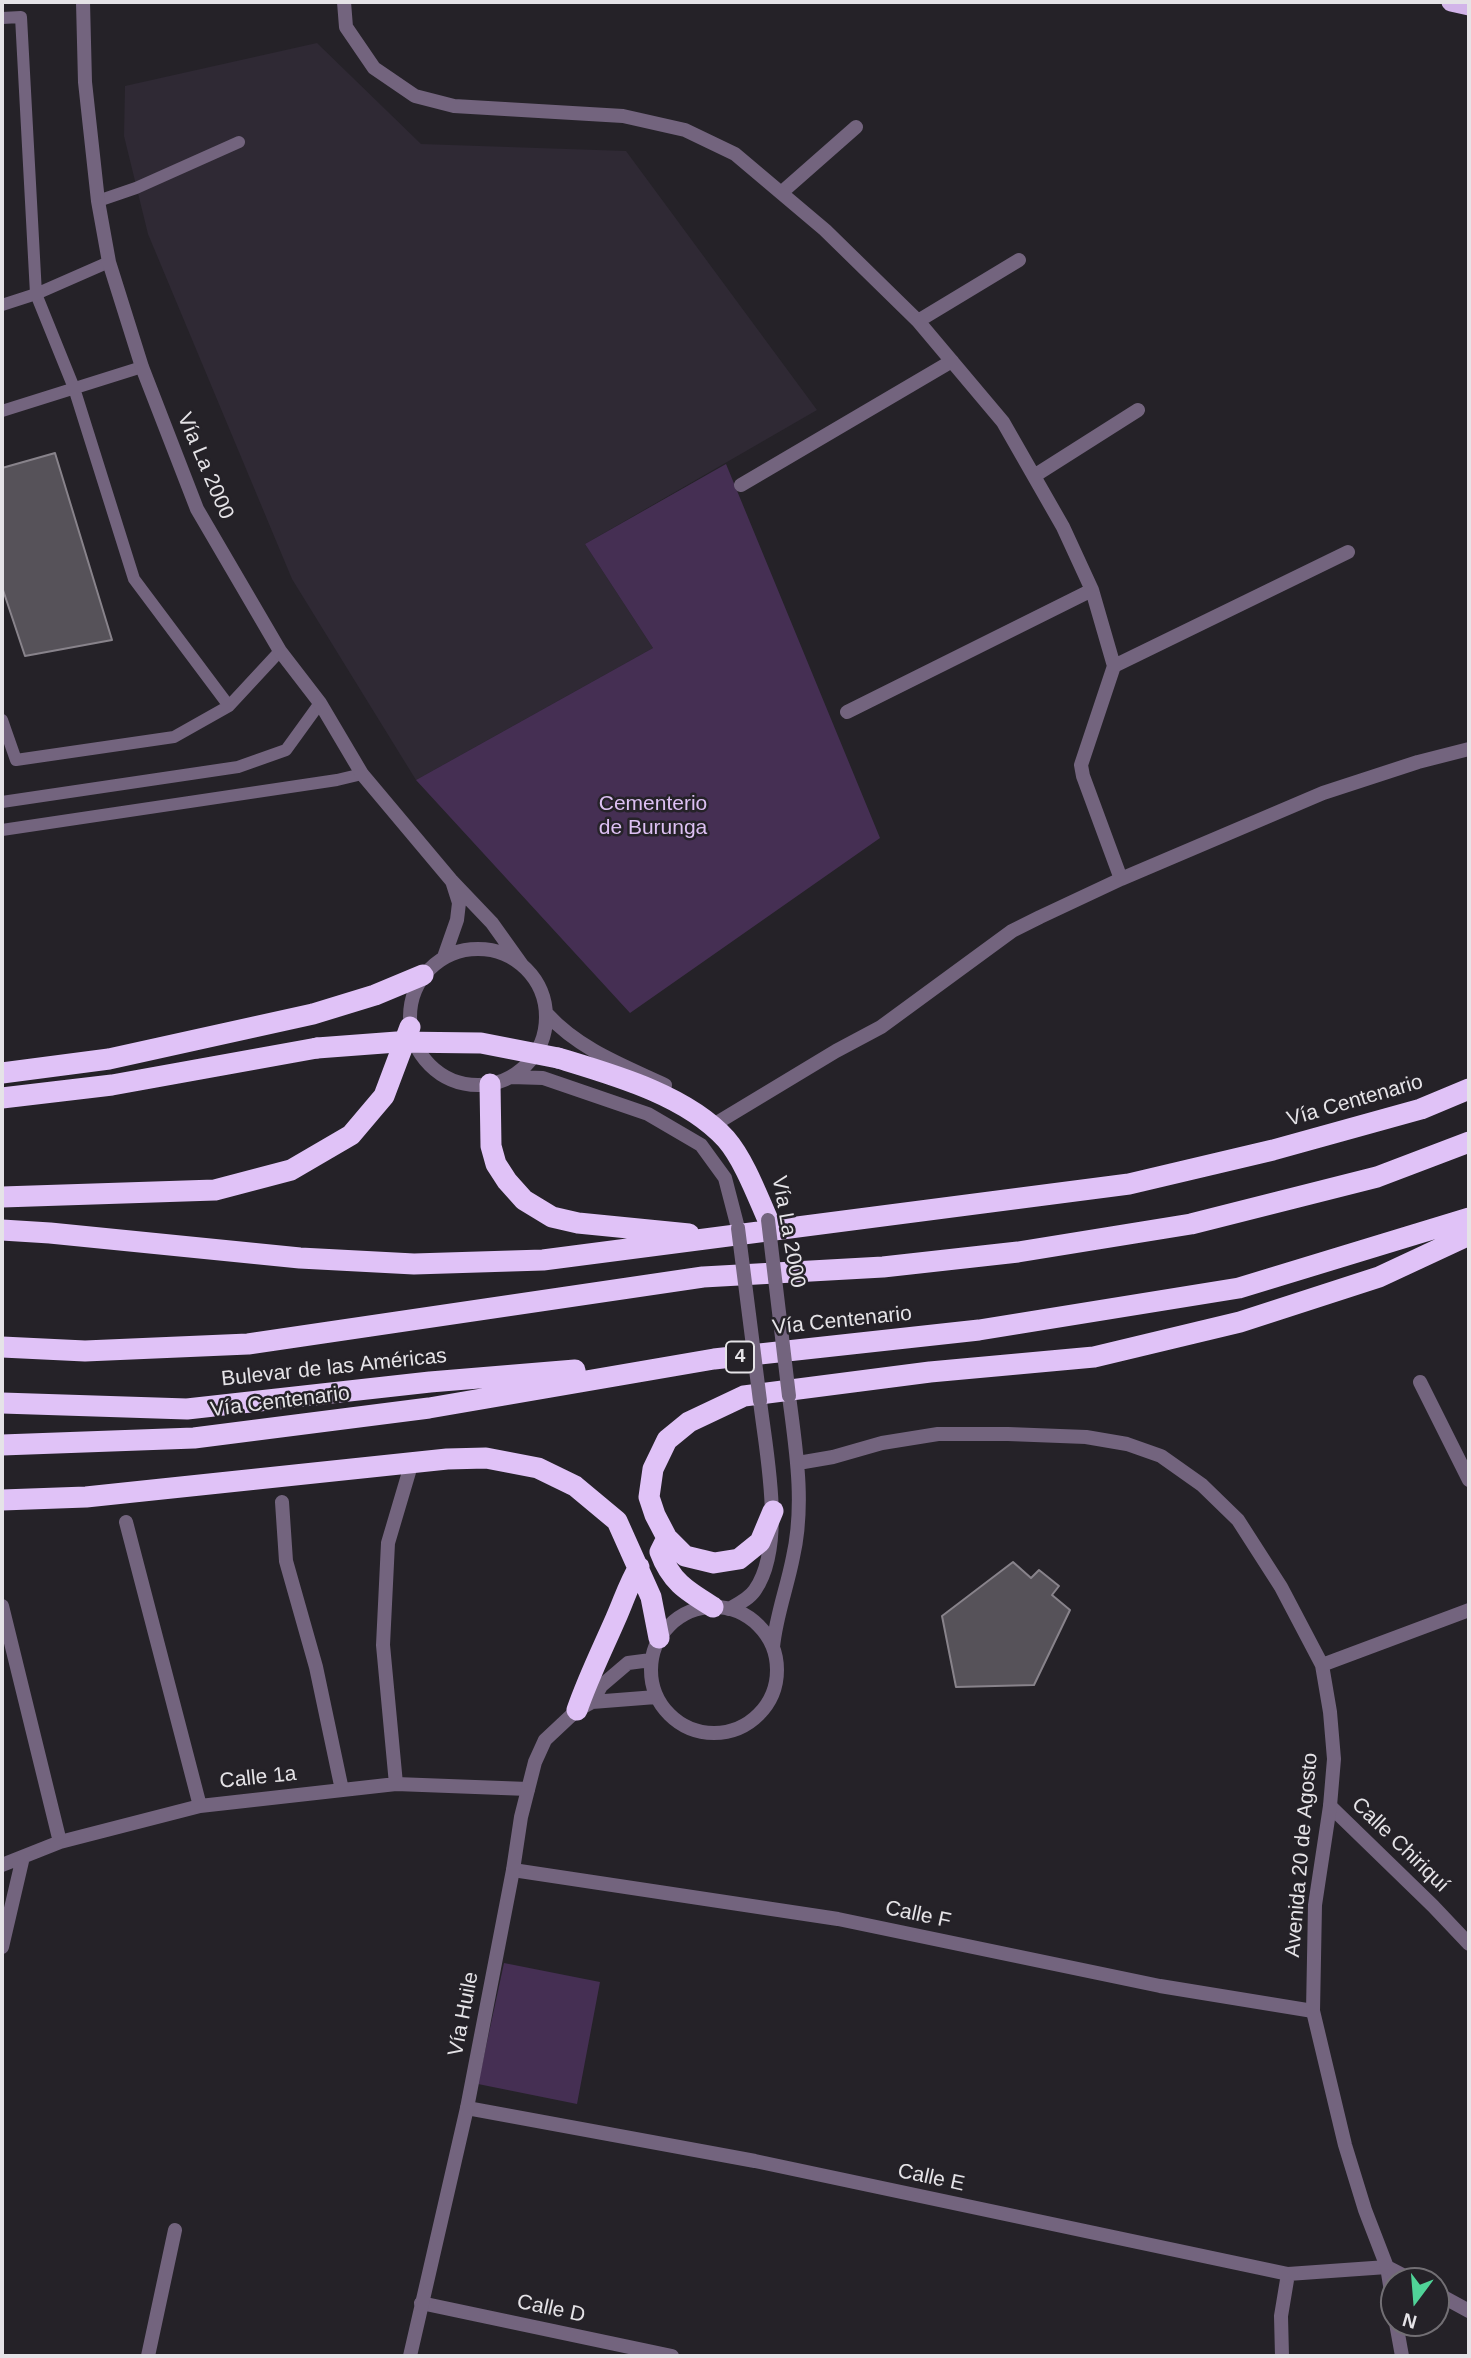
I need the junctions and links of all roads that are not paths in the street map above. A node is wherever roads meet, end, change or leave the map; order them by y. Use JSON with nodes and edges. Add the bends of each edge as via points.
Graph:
{"nodes":[{"id":1,"x":83,"y":2,"type":"edge"},
{"id":2,"x":344,"y":2,"type":"edge"},
{"id":3,"x":1451,"y":2,"type":"edge"},
{"id":4,"x":1469,"y":6,"type":"edge"},
{"id":5,"x":2,"y":18,"type":"edge"},
{"id":6,"x":856,"y":127,"type":"dead end"},
{"id":7,"x":239,"y":142,"type":"dead end"},
{"id":8,"x":782,"y":193,"type":"junction"},
{"id":9,"x":97,"y":201,"type":"junction"},
{"id":10,"x":1019,"y":260,"type":"dead end"},
{"id":11,"x":109,"y":262,"type":"junction"},
{"id":12,"x":36,"y":294,"type":"junction"},
{"id":13,"x":2,"y":305,"type":"edge"},
{"id":14,"x":918,"y":321,"type":"junction"},
{"id":15,"x":952,"y":361,"type":"junction"},
{"id":16,"x":142,"y":367,"type":"junction"},
{"id":17,"x":74,"y":388,"type":"junction"},
{"id":18,"x":1138,"y":410,"type":"dead end"},
{"id":19,"x":2,"y":411,"type":"edge"},
{"id":20,"x":1034,"y":476,"type":"junction"},
{"id":21,"x":741,"y":485,"type":"dead end"},
{"id":22,"x":1348,"y":552,"type":"dead end"},
{"id":23,"x":1092,"y":590,"type":"junction"},
{"id":24,"x":280,"y":651,"type":"junction"},
{"id":25,"x":1114,"y":666,"type":"junction"},
{"id":26,"x":320,"y":703,"type":"junction"},
{"id":27,"x":229,"y":706,"type":"junction"},
{"id":28,"x":847,"y":712,"type":"dead end"},
{"id":29,"x":2,"y":720,"type":"edge"},
{"id":30,"x":1469,"y":749,"type":"edge"},
{"id":31,"x":362,"y":774,"type":"junction"},
{"id":32,"x":2,"y":802,"type":"edge"},
{"id":33,"x":2,"y":830,"type":"edge"},
{"id":34,"x":1121,"y":879,"type":"junction"},
{"id":35,"x":451,"y":880,"type":"junction"},
{"id":36,"x":444,"y":957,"type":"junction"},
{"id":37,"x":522,"y":965,"type":"junction"},
{"id":38,"x":423,"y":975,"type":"junction"},
{"id":39,"x":547,"y":1014,"type":"junction"},
{"id":40,"x":410,"y":1027,"type":"junction"},
{"id":41,"x":2,"y":1073,"type":"edge"},
{"id":42,"x":511,"y":1077,"type":"junction"},
{"id":43,"x":490,"y":1084,"type":"junction"},
{"id":44,"x":1469,"y":1089,"type":"edge"},
{"id":45,"x":2,"y":1098,"type":"edge"},
{"id":46,"x":720,"y":1121,"type":"junction"},
{"id":47,"x":1469,"y":1142,"type":"edge"},
{"id":48,"x":2,"y":1197,"type":"edge"},
{"id":49,"x":1469,"y":1218,"type":"edge"},
{"id":50,"x":768,"y":1220,"type":"junction"},
{"id":51,"x":2,"y":1230,"type":"edge"},
{"id":52,"x":730,"y":1232,"type":"junction"},
{"id":53,"x":1469,"y":1235,"type":"edge"},
{"id":54,"x":2,"y":1347,"type":"edge"},
{"id":55,"x":714,"y":1359,"type":"junction"},
{"id":56,"x":1420,"y":1382,"type":"dead end"},
{"id":57,"x":2,"y":1403,"type":"edge"},
{"id":58,"x":2,"y":1445,"type":"edge"},
{"id":59,"x":798,"y":1463,"type":"junction"},
{"id":60,"x":409,"y":1472,"type":"dead end"},
{"id":61,"x":1469,"y":1480,"type":"edge"},
{"id":62,"x":2,"y":1500,"type":"edge"},
{"id":63,"x":282,"y":1503,"type":"dead end"},
{"id":64,"x":773,"y":1511,"type":"junction"},
{"id":65,"x":126,"y":1522,"type":"dead end"},
{"id":66,"x":667,"y":1538,"type":"junction"},
{"id":67,"x":639,"y":1567,"type":"junction"},
{"id":68,"x":2,"y":1605,"type":"edge"},
{"id":69,"x":721,"y":1608,"type":"junction"},
{"id":70,"x":1469,"y":1610,"type":"edge"},
{"id":71,"x":659,"y":1638,"type":"junction"},
{"id":72,"x":773,"y":1648,"type":"junction"},
{"id":73,"x":651,"y":1660,"type":"junction"},
{"id":74,"x":1322,"y":1665,"type":"junction"},
{"id":75,"x":656,"y":1697,"type":"junction"},
{"id":76,"x":584,"y":1706,"type":"junction"},
{"id":77,"x":396,"y":1784,"type":"junction"},
{"id":78,"x":528,"y":1789,"type":"junction"},
{"id":79,"x":342,"y":1790,"type":"junction"},
{"id":80,"x":200,"y":1806,"type":"junction"},
{"id":81,"x":1330,"y":1806,"type":"junction"},
{"id":82,"x":60,"y":1842,"type":"junction"},
{"id":83,"x":23,"y":1857,"type":"junction"},
{"id":84,"x":2,"y":1865,"type":"edge"},
{"id":85,"x":513,"y":1870,"type":"junction"},
{"id":86,"x":1469,"y":1944,"type":"edge"},
{"id":87,"x":2,"y":1948,"type":"edge"},
{"id":88,"x":1313,"y":2011,"type":"junction"},
{"id":89,"x":467,"y":2108,"type":"junction"},
{"id":90,"x":176,"y":2230,"type":"dead end"},
{"id":91,"x":1380,"y":2267,"type":"edge"},
{"id":92,"x":1387,"y":2267,"type":"edge"},
{"id":93,"x":1288,"y":2274,"type":"junction"},
{"id":94,"x":1450,"y":2301,"type":"edge"},
{"id":95,"x":421,"y":2303,"type":"junction"},
{"id":96,"x":1469,"y":2311,"type":"edge"},
{"id":97,"x":1399,"y":2337,"type":"edge"},
{"id":98,"x":148,"y":2356,"type":"edge"},
{"id":99,"x":410,"y":2356,"type":"edge"},
{"id":100,"x":672,"y":2356,"type":"edge"},
{"id":101,"x":1282,"y":2356,"type":"edge"},
{"id":102,"x":1402,"y":2356,"type":"edge"}],
"edges":[{"from":1,"to":9,"type":"street","name":"Vía La 2000","via":[[85,82]]},
{"from":2,"to":8,"type":"street","via":[[346,27],[374,68],[415,96],[454,106],[623,116],[685,130],[735,153]]},
{"from":3,"to":4,"type":"highway"},
{"from":5,"to":12,"type":"lane","via":[[21,17]]},
{"from":6,"to":8,"type":"street"},
{"from":7,"to":9,"type":"lane"},
{"from":8,"to":14,"type":"street"},
{"from":9,"to":11,"type":"street","name":"Vía La 2000"},
{"from":10,"to":14,"type":"street"},
{"from":11,"to":12,"type":"lane"},
{"from":11,"to":16,"type":"street","name":"Vía La 2000"},
{"from":12,"to":13,"type":"lane"},
{"from":12,"to":17,"type":"lane"},
{"from":14,"to":15,"type":"street"},
{"from":15,"to":20,"type":"street","via":[[1003,422]]},
{"from":15,"to":21,"type":"street"},
{"from":16,"to":17,"type":"lane"},
{"from":16,"to":24,"type":"street","name":"Vía La 2000","via":[[197,509]]},
{"from":17,"to":19,"type":"lane"},
{"from":17,"to":27,"type":"lane","via":[[134,579]]},
{"from":18,"to":20,"type":"street"},
{"from":20,"to":23,"type":"street"},
{"from":22,"to":25,"type":"street"},
{"from":23,"to":25,"type":"street"},
{"from":23,"to":28,"type":"street"},
{"from":24,"to":26,"type":"street","name":"Vía La 2000"},
{"from":24,"to":27,"type":"lane"},
{"from":25,"to":34,"type":"street","via":[[1081,765]]},
{"from":26,"to":31,"type":"street","name":"Vía La 2000"},
{"from":26,"to":32,"type":"lane","via":[[286,750],[238,767]]},
{"from":27,"to":29,"type":"lane","via":[[174,737],[16,760]]},
{"from":30,"to":34,"type":"street","via":[[1323,793]]},
{"from":31,"to":33,"type":"lane"},
{"from":31,"to":35,"type":"street","name":"Vía La 2000"},
{"from":34,"to":46,"type":"street","via":[[1012,931],[881,1027]]},
{"from":35,"to":36,"type":"street","name":"Vía La 2000","via":[[459,903]]},
{"from":35,"to":37,"type":"street","name":"Vía La 2000","via":[[492,923]]},
{"from":36,"to":37,"type":"street","via":[[470,948],[498,951]]},
{"from":36,"to":38,"type":"street"},
{"from":37,"to":39,"type":"street","via":[[540,987]]},
{"from":38,"to":40,"type":"street","via":[[411,999]]},
{"from":38,"to":41,"type":"highway","via":[[313,1014],[109,1059]]},
{"from":39,"to":42,"type":"street","via":[[543,1039],[531,1061]]},
{"from":39,"to":46,"type":"street","name":"Vía La 2000","via":[[591,1051],[676,1090]]},
{"from":40,"to":43,"type":"street","via":[[429,1065],[447,1078]]},
{"from":40,"to":48,"type":"highway","via":[[384,1096],[351,1135],[291,1170],[215,1191]]},
{"from":42,"to":43,"type":"street"},
{"from":42,"to":52,"type":"street","via":[[542,1078],[648,1114],[701,1145],[725,1178]]},
{"from":43,"to":52,"type":"highway","via":[[491,1146],[496,1164],[524,1200],[552,1216],[578,1223]]},
{"from":44,"to":52,"type":"highway","name":"Vía Centenario","via":[[1408,1113],[1129,1184]]},
{"from":45,"to":50,"type":"highway","bridge":true,"via":[[112,1085],[317,1048],[397,1042],[481,1044],[558,1058],[687,1107],[727,1140]]},
{"from":46,"to":50,"type":"street","name":"Vía La 2000","via":[[740,1139],[760,1178]]},
{"from":47,"to":54,"type":"highway","via":[[1377,1177],[1191,1224],[1018,1252],[883,1267],[703,1277],[248,1344],[85,1351]]},
{"from":49,"to":55,"type":"highway","name":"Vía Centenario","number":"4","via":[[1240,1288],[979,1330]]},
{"from":50,"to":59,"type":"street","name":"Vía La 2000","bridge":true},
{"from":51,"to":52,"type":"highway","name":"Vía Centenario","via":[[414,1264],[543,1260]]},
{"from":52,"to":64,"type":"street","bridge":true,"via":[[760,1401]]},
{"from":53,"to":66,"type":"highway","via":[[1378,1277],[1253,1318],[1094,1357],[744,1396],[689,1422],[667,1440],[653,1469],[649,1497]]},
{"from":55,"to":57,"type":"highway","name":"Bulevar de las Américas","via":[[430,1382],[187,1409]]},
{"from":55,"to":58,"type":"highway","name":"Vía Centenario","number":"4","via":[[429,1408],[194,1438]]},
{"from":56,"to":61,"type":"street"},
{"from":59,"to":72,"type":"street","name":"Vía La 2000","via":[[800,1509],[794,1557],[775,1621]]},
{"from":59,"to":74,"type":"street","name":"Avenida 20 de Agosto","via":[[938,1434],[1086,1437],[1161,1456],[1238,1520],[1281,1587]]},
{"from":60,"to":77,"type":"street","via":[[388,1543],[383,1645]]},
{"from":62,"to":67,"type":"highway","via":[[86,1497],[486,1458],[538,1468],[575,1486],[617,1521]]},
{"from":63,"to":79,"type":"street","via":[[286,1562],[316,1667]]},
{"from":64,"to":66,"type":"highway","via":[[760,1542],[738,1559],[714,1563],[685,1556]]},
{"from":64,"to":69,"type":"street","via":[[764,1575],[754,1593]]},
{"from":65,"to":80,"type":"street"},
{"from":66,"to":69,"type":"highway","via":[[660,1552],[665,1568],[684,1590]]},
{"from":67,"to":71,"type":"highway"},
{"from":67,"to":76,"type":"highway","via":[[591,1671]]},
{"from":68,"to":82,"type":"street"},
{"from":69,"to":71,"type":"street","via":[[692,1610],[673,1621]]},
{"from":69,"to":72,"type":"street","via":[[747,1616],[763,1630]]},
{"from":70,"to":74,"type":"street"},
{"from":71,"to":73,"type":"street"},
{"from":72,"to":75,"type":"street","via":[[777,1668],[774,1690],[756,1716],[729,1731],[687,1727]]},
{"from":73,"to":75,"type":"street"},
{"from":73,"to":76,"type":"street","name":"Vía Huile","via":[[628,1663]]},
{"from":74,"to":81,"type":"street","name":"Avenida 20 de Agosto","via":[[1334,1759]]},
{"from":75,"to":76,"type":"street"},
{"from":76,"to":78,"type":"street","name":"Vía Huile","via":[[545,1740]]},
{"from":77,"to":78,"type":"street","name":"Calle 1a"},
{"from":77,"to":79,"type":"street","name":"Calle 1a"},
{"from":78,"to":85,"type":"street","name":"Vía Huile"},
{"from":79,"to":80,"type":"street","name":"Calle 1a"},
{"from":80,"to":82,"type":"street","name":"Calle 1a"},
{"from":81,"to":86,"type":"street","name":"Calle Chiriquí"},
{"from":81,"to":88,"type":"street","name":"Avenida 20 de Agosto","via":[[1315,1905]]},
{"from":82,"to":83,"type":"street","name":"Calle 1a"},
{"from":83,"to":84,"type":"street","name":"Calle 1a"},
{"from":83,"to":87,"type":"street"},
{"from":85,"to":88,"type":"street","name":"Calle F","via":[[838,1919],[1160,1986]]},
{"from":85,"to":89,"type":"street","name":"Vía Huile"},
{"from":88,"to":92,"type":"street","name":"Avenida 20 de Agosto","via":[[1346,2145]]},
{"from":89,"to":93,"type":"street","name":"Calle E","via":[[755,2161]]},
{"from":89,"to":95,"type":"street","name":"Vía Huile"},
{"from":90,"to":98,"type":"street"},
{"from":91,"to":93,"type":"street","name":"Calle E"},
{"from":93,"to":101,"type":"street","via":[[1281,2316]]},
{"from":94,"to":96,"type":"street"},
{"from":95,"to":99,"type":"street","name":"Vía Huile"},
{"from":95,"to":100,"type":"street","name":"Calle D"},
{"from":97,"to":102,"type":"street"}]}
